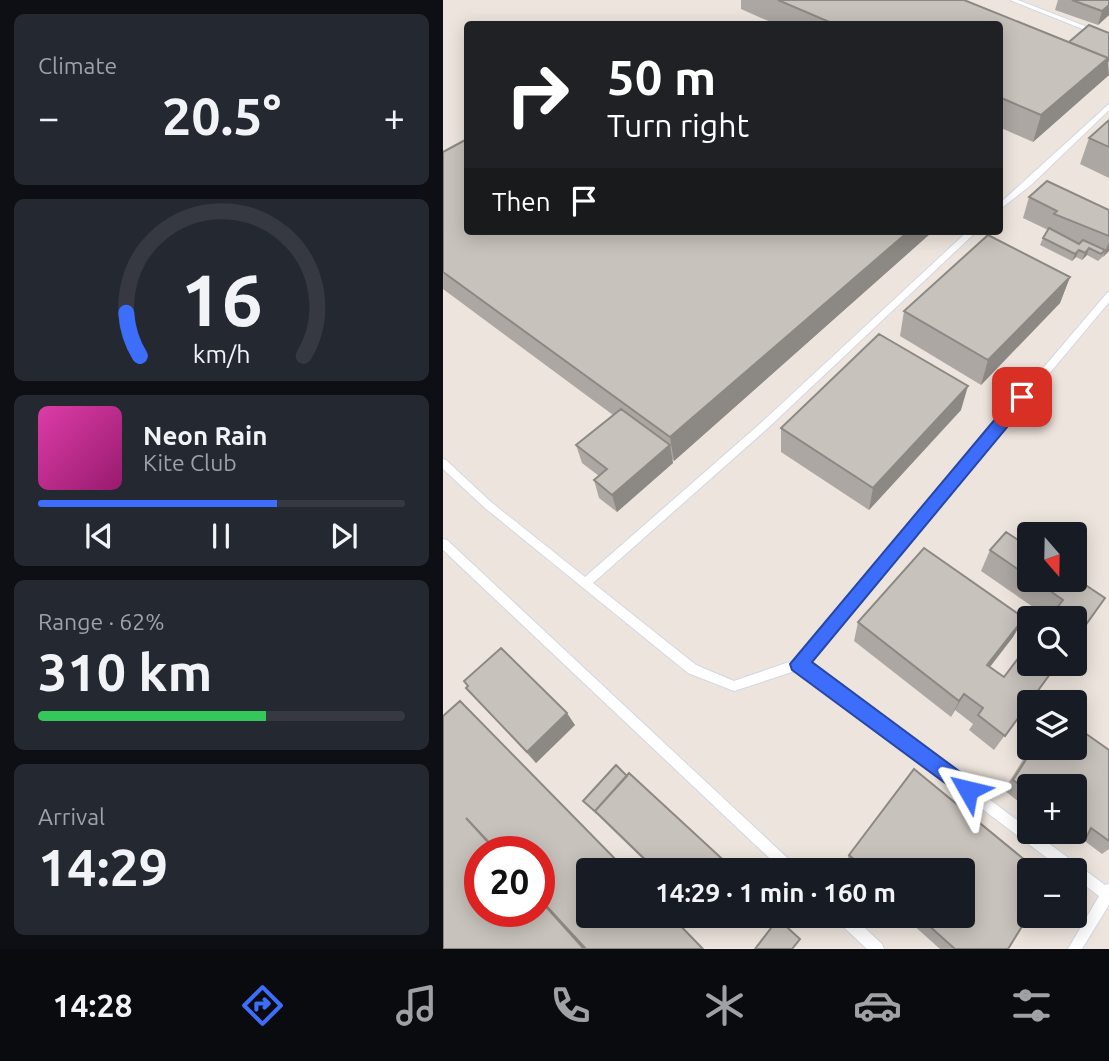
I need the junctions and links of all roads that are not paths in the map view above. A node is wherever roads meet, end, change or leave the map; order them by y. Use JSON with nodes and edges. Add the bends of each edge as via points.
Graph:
{"nodes":[{"id":1,"x":1013,"y":0,"type":"edge"},
{"id":2,"x":1109,"y":38,"type":"edge"},
{"id":3,"x":1109,"y":105,"type":"edge"},
{"id":4,"x":1003,"y":205,"type":"edge"},
{"id":5,"x":969,"y":235,"type":"edge"},
{"id":6,"x":1109,"y":295,"type":"edge"},
{"id":7,"x":443,"y":463,"type":"edge"},
{"id":8,"x":443,"y":543,"type":"edge"},
{"id":9,"x":586,"y":582,"type":"junction"},
{"id":10,"x":799,"y":664,"type":"junction"},
{"id":11,"x":779,"y":858,"type":"edge"},
{"id":12,"x":1058,"y":858,"type":"edge"},
{"id":13,"x":1087,"y":878,"type":"edge"},
{"id":14,"x":1108,"y":892,"type":"edge"},
{"id":15,"x":855,"y":928,"type":"edge"},
{"id":16,"x":877,"y":949,"type":"edge"},
{"id":17,"x":1075,"y":949,"type":"edge"}],
"edges":[{"from":1,"to":2,"type":"lane"},
{"from":3,"to":4,"type":"lane"},
{"from":5,"to":9,"type":"lane","via":[[765,425]]},
{"from":6,"to":10,"type":"lane"},
{"from":7,"to":9,"type":"lane"},
{"from":8,"to":11,"type":"lane"},
{"from":9,"to":10,"type":"lane","via":[[692,669],[734,686]]},
{"from":10,"to":12,"type":"lane"},
{"from":13,"to":14,"type":"lane"},
{"from":14,"to":17,"type":"lane"},
{"from":15,"to":16,"type":"lane"}]}
